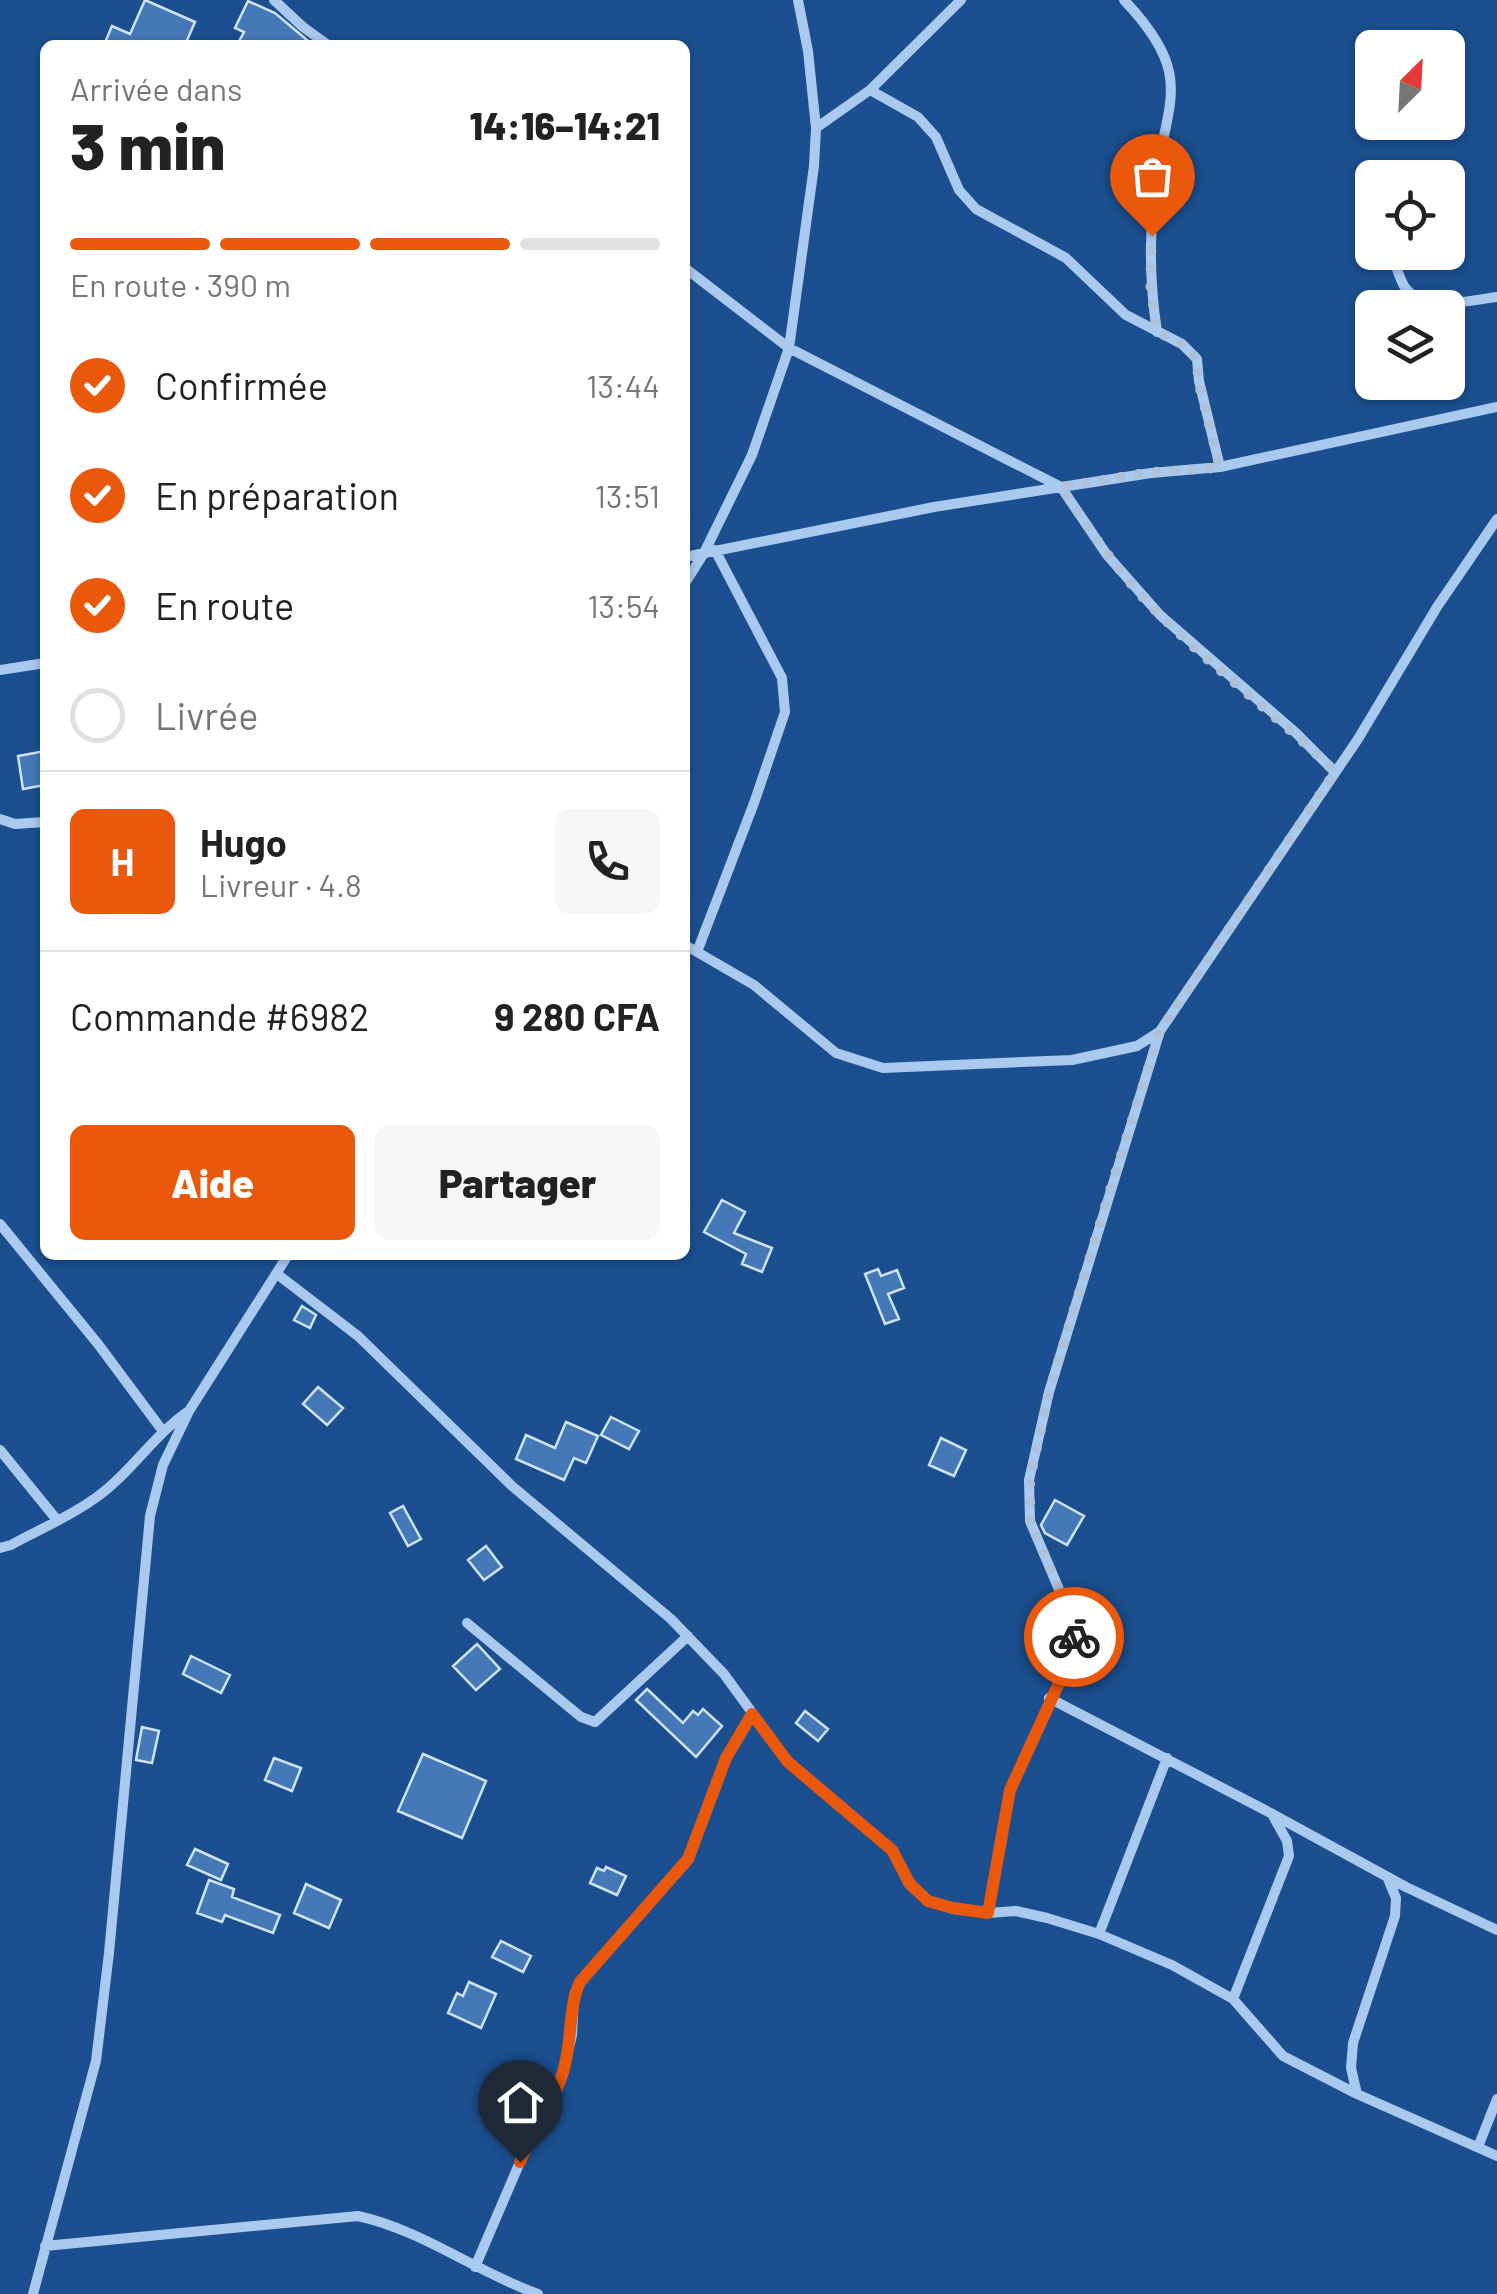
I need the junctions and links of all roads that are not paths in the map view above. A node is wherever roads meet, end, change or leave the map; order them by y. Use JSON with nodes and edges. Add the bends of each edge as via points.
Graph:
{"nodes":[{"id":1,"x":274,"y":0,"type":"edge"},
{"id":2,"x":798,"y":0,"type":"edge"},
{"id":3,"x":961,"y":0,"type":"edge"},
{"id":4,"x":1124,"y":0,"type":"edge"},
{"id":5,"x":321,"y":40,"type":"edge"},
{"id":6,"x":870,"y":90,"type":"junction"},
{"id":7,"x":816,"y":128,"type":"junction"},
{"id":8,"x":1398,"y":270,"type":"edge"},
{"id":9,"x":690,"y":272,"type":"edge"},
{"id":10,"x":1497,"y":297,"type":"edge"},
{"id":11,"x":1157,"y":332,"type":"junction"},
{"id":12,"x":789,"y":348,"type":"junction"},
{"id":13,"x":1497,"y":407,"type":"edge"},
{"id":14,"x":1220,"y":468,"type":"junction"},
{"id":15,"x":1061,"y":487,"type":"junction"},
{"id":16,"x":1496,"y":524,"type":"edge"},
{"id":17,"x":710,"y":552,"type":"junction"},
{"id":18,"x":690,"y":556,"type":"edge"},
{"id":19,"x":690,"y":578,"type":"edge"},
{"id":20,"x":40,"y":664,"type":"edge"},
{"id":21,"x":0,"y":670,"type":"edge"},
{"id":22,"x":1335,"y":772,"type":"junction"},
{"id":23,"x":0,"y":818,"type":"edge"},
{"id":24,"x":40,"y":822,"type":"edge"},
{"id":25,"x":690,"y":948,"type":"edge"},
{"id":26,"x":697,"y":952,"type":"junction"},
{"id":27,"x":1160,"y":1031,"type":"junction"},
{"id":28,"x":0,"y":1224,"type":"edge"},
{"id":29,"x":285,"y":1260,"type":"edge"},
{"id":30,"x":277,"y":1274,"type":"junction"},
{"id":31,"x":189,"y":1410,"type":"junction"},
{"id":32,"x":162,"y":1430,"type":"junction"},
{"id":33,"x":0,"y":1450,"type":"edge"},
{"id":34,"x":57,"y":1520,"type":"junction"},
{"id":35,"x":0,"y":1548,"type":"edge"},
{"id":36,"x":467,"y":1623,"type":"dead end"},
{"id":37,"x":688,"y":1636,"type":"junction"},
{"id":38,"x":1050,"y":1698,"type":"junction"},
{"id":39,"x":752,"y":1714,"type":"junction"},
{"id":40,"x":1167,"y":1758,"type":"junction"},
{"id":41,"x":1271,"y":1813,"type":"junction"},
{"id":42,"x":1388,"y":1877,"type":"junction"},
{"id":43,"x":988,"y":1913,"type":"junction"},
{"id":44,"x":1497,"y":1930,"type":"edge"},
{"id":45,"x":1098,"y":1934,"type":"junction"},
{"id":46,"x":1234,"y":1999,"type":"junction"},
{"id":47,"x":1357,"y":2094,"type":"junction"},
{"id":48,"x":1497,"y":2099,"type":"edge"},
{"id":49,"x":1478,"y":2147,"type":"junction"},
{"id":50,"x":1497,"y":2156,"type":"edge"},
{"id":51,"x":45,"y":2246,"type":"junction"},
{"id":52,"x":475,"y":2266,"type":"junction"},
{"id":53,"x":33,"y":2294,"type":"edge"},
{"id":54,"x":538,"y":2294,"type":"edge"}],
"edges":[{"from":1,"to":5,"type":"street"},
{"from":2,"to":7,"type":"street"},
{"from":3,"to":6,"type":"street"},
{"from":4,"to":11,"type":"street","via":[[1168,58],[1172,91],[1154,191],[1150,284]]},
{"from":6,"to":7,"type":"street"},
{"from":6,"to":11,"type":"street","via":[[918,117],[936,136],[959,190],[976,209],[1066,258],[1126,316]]},
{"from":7,"to":12,"type":"street"},
{"from":8,"to":10,"type":"street","via":[[1406,290],[1424,300]]},
{"from":9,"to":12,"type":"street"},
{"from":11,"to":14,"type":"street","via":[[1197,359]]},
{"from":12,"to":15,"type":"street"},
{"from":12,"to":17,"type":"street"},
{"from":13,"to":14,"type":"street"},
{"from":14,"to":15,"type":"street"},
{"from":15,"to":17,"type":"street"},
{"from":15,"to":22,"type":"street","via":[[1160,616]]},
{"from":16,"to":22,"type":"street"},
{"from":17,"to":18,"type":"street"},
{"from":17,"to":19,"type":"street"},
{"from":17,"to":26,"type":"street","via":[[782,678],[786,698]]},
{"from":20,"to":21,"type":"street"},
{"from":22,"to":27,"type":"street"},
{"from":23,"to":24,"type":"street"},
{"from":25,"to":26,"type":"street"},
{"from":26,"to":27,"type":"street","via":[[754,985],[836,1053],[883,1068],[1072,1060],[1137,1046]]},
{"from":27,"to":38,"type":"street","via":[[1049,1392],[1030,1480],[1030,1521],[1072,1620],[1076,1646]]},
{"from":28,"to":32,"type":"street"},
{"from":29,"to":30,"type":"street"},
{"from":30,"to":31,"type":"street"},
{"from":30,"to":37,"type":"street","via":[[358,1336],[512,1486]]},
{"from":31,"to":32,"type":"street"},
{"from":31,"to":51,"type":"street","via":[[162,1465],[150,1516],[96,2061]]},
{"from":32,"to":34,"type":"street","via":[[96,1498]]},
{"from":33,"to":34,"type":"street"},
{"from":34,"to":35,"type":"street"},
{"from":36,"to":37,"type":"street","via":[[595,1722]]},
{"from":37,"to":39,"type":"street"},
{"from":38,"to":40,"type":"street"},
{"from":38,"to":43,"type":"street","via":[[1010,1790]]},
{"from":39,"to":43,"type":"street","via":[[788,1762],[892,1850],[928,1901]]},
{"from":39,"to":52,"type":"street","via":[[726,1758],[688,1859],[580,1982],[562,2077]]},
{"from":40,"to":41,"type":"street"},
{"from":40,"to":45,"type":"street"},
{"from":41,"to":42,"type":"street"},
{"from":41,"to":46,"type":"street","via":[[1289,1856]]},
{"from":42,"to":44,"type":"street"},
{"from":42,"to":47,"type":"street","via":[[1395,1916],[1354,2043],[1350,2068]]},
{"from":43,"to":45,"type":"street","via":[[1016,1911]]},
{"from":45,"to":46,"type":"street"},
{"from":46,"to":47,"type":"street","via":[[1283,2056]]},
{"from":47,"to":49,"type":"street"},
{"from":48,"to":49,"type":"street"},
{"from":49,"to":50,"type":"street"},
{"from":51,"to":52,"type":"street","via":[[358,2216],[393,2224]]},
{"from":51,"to":53,"type":"street"},
{"from":52,"to":54,"type":"street"}]}
